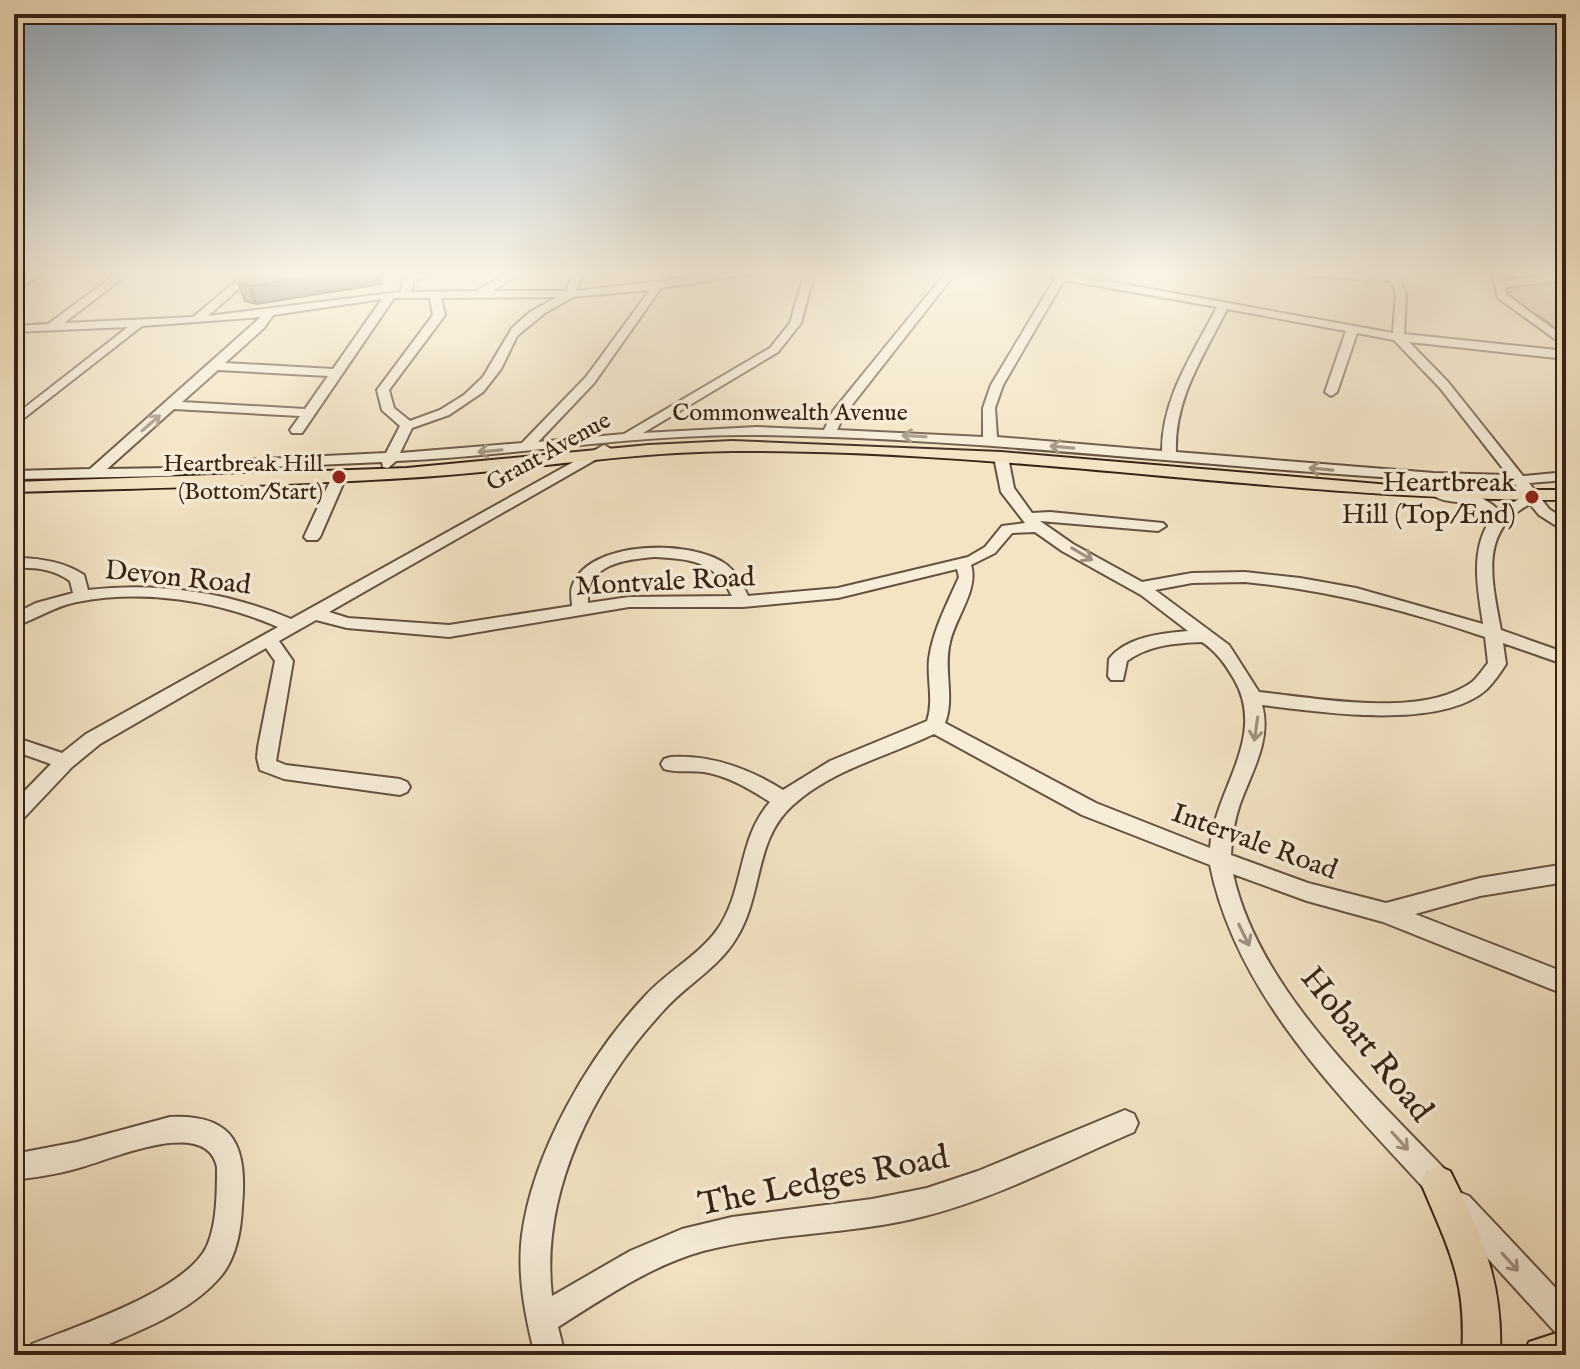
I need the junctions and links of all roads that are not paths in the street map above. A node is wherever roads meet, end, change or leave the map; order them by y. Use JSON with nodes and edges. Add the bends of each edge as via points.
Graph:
{"nodes":[{"id":1,"x":123,"y":335,"type":"edge"},
{"id":2,"x":250,"y":335,"type":"edge"},
{"id":3,"x":362,"y":335,"type":"edge"},
{"id":4,"x":424,"y":335,"type":"edge"},
{"id":5,"x":513,"y":335,"type":"edge"},
{"id":6,"x":623,"y":335,"type":"edge"},
{"id":7,"x":786,"y":335,"type":"edge"},
{"id":8,"x":901,"y":335,"type":"edge"},
{"id":9,"x":1026,"y":335,"type":"edge"},
{"id":10,"x":1208,"y":335,"type":"edge"},
{"id":11,"x":1350,"y":335,"type":"edge"},
{"id":12,"x":1384,"y":335,"type":"edge"},
{"id":13,"x":1549,"y":335,"type":"edge"},
{"id":14,"x":1398,"y":337,"type":"junction"},
{"id":15,"x":1564,"y":354,"type":"edge"},
{"id":16,"x":216,"y":366,"type":"junction"},
{"id":17,"x":335,"y":373,"type":"junction"},
{"id":18,"x":1331,"y":392,"type":"dead end"},
{"id":19,"x":172,"y":405,"type":"junction"},
{"id":20,"x":309,"y":413,"type":"junction"},
{"id":21,"x":654,"y":421,"type":"junction"},
{"id":22,"x":14,"y":422,"type":"edge"},
{"id":23,"x":407,"y":425,"type":"junction"},
{"id":24,"x":297,"y":430,"type":"dead end"},
{"id":25,"x":829,"y":433,"type":"junction"},
{"id":26,"x":667,"y":434,"type":"junction"},
{"id":27,"x":623,"y":439,"type":"junction"},
{"id":28,"x":990,"y":441,"type":"junction"},
{"id":29,"x":528,"y":455,"type":"junction"},
{"id":30,"x":592,"y":456,"type":"junction"},
{"id":31,"x":1169,"y":456,"type":"junction"},
{"id":32,"x":1001,"y":457,"type":"junction"},
{"id":33,"x":388,"y":466,"type":"junction"},
{"id":34,"x":14,"y":475,"type":"edge"},
{"id":35,"x":1566,"y":476,"type":"edge"},
{"id":36,"x":339,"y":477,"type":"junction"},
{"id":37,"x":166,"y":478,"type":"junction"},
{"id":38,"x":87,"y":480,"type":"junction"},
{"id":39,"x":548,"y":480,"type":"junction"},
{"id":40,"x":1520,"y":480,"type":"junction"},
{"id":41,"x":14,"y":487,"type":"edge"},
{"id":42,"x":1008,"y":492,"type":"junction"},
{"id":43,"x":1429,"y":494,"type":"junction"},
{"id":44,"x":1566,"y":495,"type":"edge"},
{"id":45,"x":1532,"y":497,"type":"junction"},
{"id":46,"x":1034,"y":522,"type":"junction"},
{"id":47,"x":1497,"y":523,"type":"junction"},
{"id":48,"x":1158,"y":526,"type":"dead end"},
{"id":49,"x":1566,"y":527,"type":"edge"},
{"id":50,"x":1007,"y":529,"type":"junction"},
{"id":51,"x":312,"y":537,"type":"dead end"},
{"id":52,"x":14,"y":563,"type":"edge"},
{"id":53,"x":963,"y":563,"type":"junction"},
{"id":54,"x":1140,"y":587,"type":"junction"},
{"id":55,"x":81,"y":594,"type":"junction"},
{"id":56,"x":743,"y":602,"type":"junction"},
{"id":57,"x":580,"y":609,"type":"junction"},
{"id":58,"x":313,"y":613,"type":"junction"},
{"id":59,"x":14,"y":621,"type":"edge"},
{"id":60,"x":291,"y":626,"type":"junction"},
{"id":61,"x":1495,"y":634,"type":"junction"},
{"id":62,"x":1205,"y":636,"type":"junction"},
{"id":63,"x":269,"y":639,"type":"junction"},
{"id":64,"x":1566,"y":659,"type":"edge"},
{"id":65,"x":1117,"y":676,"type":"dead end"},
{"id":66,"x":1253,"y":698,"type":"junction"},
{"id":67,"x":934,"y":726,"type":"junction"},
{"id":68,"x":14,"y":744,"type":"edge"},
{"id":69,"x":65,"y":762,"type":"junction"},
{"id":70,"x":671,"y":764,"type":"dead end"},
{"id":71,"x":400,"y":787,"type":"dead end"},
{"id":72,"x":783,"y":800,"type":"junction"},
{"id":73,"x":14,"y":815,"type":"edge"},
{"id":74,"x":1220,"y":861,"type":"junction"},
{"id":75,"x":1566,"y":873,"type":"edge"},
{"id":76,"x":1386,"y":913,"type":"junction"},
{"id":77,"x":1566,"y":984,"type":"edge"},
{"id":78,"x":1125,"y":1123,"type":"dead end"},
{"id":79,"x":14,"y":1167,"type":"edge"},
{"id":80,"x":1438,"y":1183,"type":"junction"},
{"id":81,"x":541,"y":1320,"type":"junction"},
{"id":82,"x":1566,"y":1321,"type":"edge"},
{"id":83,"x":1566,"y":1349,"type":"edge"},
{"id":84,"x":43,"y":1355,"type":"edge"},
{"id":85,"x":550,"y":1355,"type":"edge"},
{"id":86,"x":1481,"y":1355,"type":"edge"},
{"id":87,"x":1542,"y":1355,"type":"edge"}],
"edges":[{"from":1,"to":22,"type":"street"},
{"from":2,"to":16,"type":"street"},
{"from":3,"to":17,"type":"street"},
{"from":4,"to":23,"type":"street","via":[[383,390],[388,410]]},
{"from":5,"to":23,"type":"street","via":[[477,391],[452,408]]},
{"from":6,"to":29,"type":"street"},
{"from":7,"to":21,"type":"street","name":"Grant Avenue","via":[[774,350]]},
{"from":8,"to":25,"type":"street"},
{"from":9,"to":28,"type":"street","via":[[989,408]]},
{"from":10,"to":31,"type":"street","via":[[1175,401]]},
{"from":11,"to":18,"type":"street"},
{"from":12,"to":14,"type":"street"},
{"from":13,"to":15,"type":"street"},
{"from":14,"to":15,"type":"street"},
{"from":14,"to":40,"type":"street"},
{"from":16,"to":17,"type":"street"},
{"from":16,"to":19,"type":"street"},
{"from":17,"to":20,"type":"street"},
{"from":19,"to":20,"type":"street"},
{"from":38,"to":19,"type":"street","one_way":true},
{"from":20,"to":24,"type":"street"},
{"from":21,"to":26,"type":"street"},
{"from":21,"to":27,"type":"street","name":"Grant Avenue"},
{"from":23,"to":33,"type":"street"},
{"from":25,"to":26,"type":"street","name":"Commonwealth Avenue"},
{"from":28,"to":25,"type":"street","name":"Commonwealth Avenue","one_way":true},
{"from":26,"to":27,"type":"street","name":"Commonwealth Avenue"},
{"from":27,"to":29,"type":"street","name":"Commonwealth Avenue"},
{"from":27,"to":30,"type":"street","name":"Grant Avenue"},
{"from":31,"to":28,"type":"street","name":"Commonwealth Avenue","one_way":true},
{"from":29,"to":30,"type":"main road","name":"Commonwealth Avenue"},
{"from":29,"to":33,"type":"main road","name":"Commonwealth Avenue"},
{"from":29,"to":39,"type":"main road"},
{"from":30,"to":32,"type":"main road","name":"Commonwealth Avenue","via":[[742,446]]},
{"from":30,"to":39,"type":"street","name":"Grant Avenue"},
{"from":40,"to":31,"type":"street","name":"Commonwealth Avenue","one_way":true},
{"from":32,"to":42,"type":"street","name":"Hobart Road"},
{"from":32,"to":43,"type":"main road","name":"Commonwealth Avenue"},
{"from":33,"to":36,"type":"main road","name":"Commonwealth Avenue"},
{"from":33,"to":37,"type":"street","name":"Commonwealth Avenue","via":[[201,466]]},
{"from":34,"to":38,"type":"street","name":"Commonwealth Avenue"},
{"from":35,"to":40,"type":"street","name":"Commonwealth Avenue"},
{"from":36,"to":37,"type":"main road","name":"Commonwealth Avenue"},
{"from":36,"to":51,"type":"street"},
{"from":37,"to":38,"type":"main road","name":"Commonwealth Avenue"},
{"from":38,"to":41,"type":"main road","name":"Commonwealth Avenue"},
{"from":39,"to":58,"type":"street","name":"Grant Avenue"},
{"from":40,"to":45,"type":"street"},
{"from":42,"to":46,"type":"street","name":"Hobart Road"},
{"from":42,"to":50,"type":"street"},
{"from":43,"to":45,"type":"main road","name":"Commonwealth Avenue"},
{"from":43,"to":47,"type":"street","via":[[1479,501],[1493,510]]},
{"from":44,"to":45,"type":"main road","name":"Commonwealth Avenue"},
{"from":45,"to":47,"type":"street","via":[[1511,505]]},
{"from":45,"to":49,"type":"street"},
{"from":46,"to":48,"type":"street","via":[[1050,516]]},
{"from":46,"to":50,"type":"street"},
{"from":46,"to":54,"type":"street","name":"Hobart Road","one_way":true},
{"from":47,"to":61,"type":"street","via":[[1485,550],[1483,576]]},
{"from":50,"to":53,"type":"street","name":"Montvale Road","via":[[986,553]]},
{"from":52,"to":55,"type":"street","via":[[70,573],[78,579]]},
{"from":53,"to":56,"type":"street","name":"Montvale Road","via":[[838,593]]},
{"from":53,"to":67,"type":"street","via":[[967,577],[942,633]]},
{"from":54,"to":61,"type":"street","via":[[1189,578],[1294,584],[1392,601]]},
{"from":54,"to":62,"type":"street","name":"Hobart Road"},
{"from":55,"to":59,"type":"street","name":"Devon Road","via":[[42,605]]},
{"from":55,"to":60,"type":"street","name":"Devon Road","via":[[212,601],[250,608]]},
{"from":56,"to":57,"type":"street","name":"Montvale Road","via":[[629,602]]},
{"from":56,"to":57,"type":"street","via":[[717,565],[654,552],[610,560],[583,576],[577,587]]},
{"from":57,"to":58,"type":"street","name":"Montvale Road","via":[[449,631],[347,623]]},
{"from":58,"to":60,"type":"street","name":"Grant Avenue"},
{"from":60,"to":63,"type":"street","name":"Grant Avenue"},
{"from":61,"to":64,"type":"street"},
{"from":61,"to":66,"type":"street","via":[[1493,672],[1477,688],[1449,701],[1383,708]]},
{"from":62,"to":65,"type":"street","via":[[1133,648],[1118,659]]},
{"from":62,"to":66,"type":"street","name":"Hobart Road","via":[[1229,655]]},
{"from":63,"to":69,"type":"street","name":"Grant Avenue","via":[[93,739]]},
{"from":63,"to":71,"type":"street","via":[[284,661],[264,754],[267,765],[291,774]]},
{"from":66,"to":74,"type":"street","name":"Hobart Road","one_way":true,"via":[[1256,734],[1224,823]]},
{"from":67,"to":72,"type":"street","via":[[824,772]]},
{"from":67,"to":74,"type":"street","name":"Intervale Road","via":[[1089,809]]},
{"from":68,"to":69,"type":"street"},
{"from":69,"to":73,"type":"street","name":"Grant Avenue"},
{"from":70,"to":72,"type":"street","via":[[708,763]]},
{"from":72,"to":81,"type":"street","via":[[761,829],[730,929],[636,1025],[597,1082],[567,1141],[538,1218],[535,1259]]},
{"from":74,"to":76,"type":"street","name":"Intervale Road"},
{"from":74,"to":80,"type":"street","name":"Hobart Road","one_way":true,"via":[[1245,938],[1301,1028]]},
{"from":75,"to":76,"type":"street","via":[[1480,887]]},
{"from":76,"to":77,"type":"street","name":"Intervale Road"},
{"from":78,"to":81,"type":"street","name":"The Ledges Road","via":[[929,1201],[687,1242],[626,1269]]},
{"from":79,"to":84,"type":"street","via":[[172,1130],[216,1137],[232,1162],[225,1231],[213,1263],[187,1285],[127,1319]]},
{"from":80,"to":82,"type":"street","name":"Hobart Road","one_way":true},
{"from":80,"to":86,"type":"main road","via":[[1479,1272]]},
{"from":81,"to":85,"type":"street"},
{"from":83,"to":87,"type":"main road"}]}
